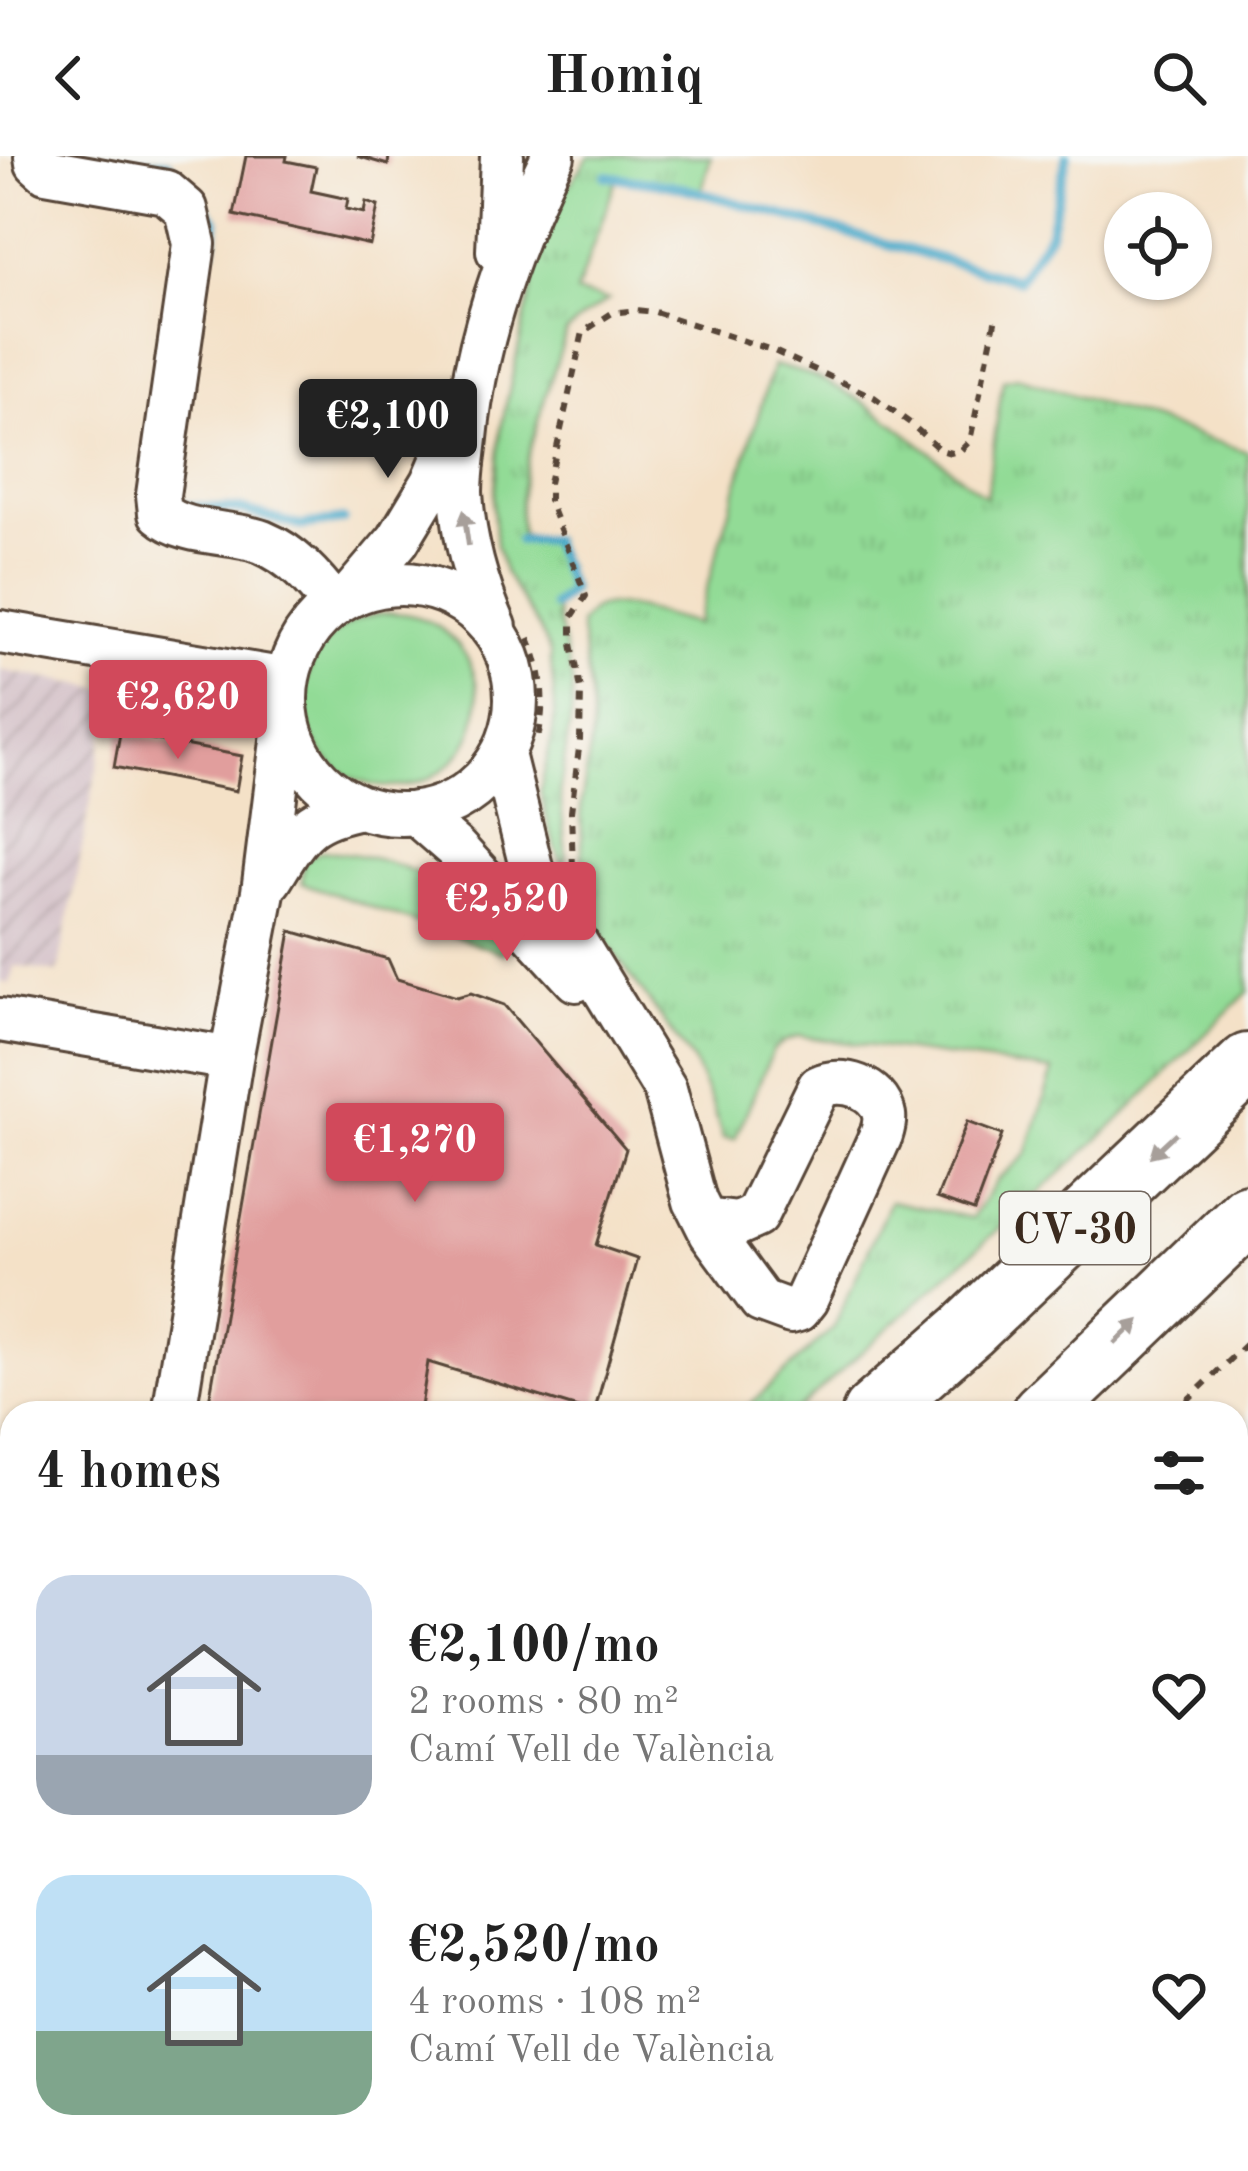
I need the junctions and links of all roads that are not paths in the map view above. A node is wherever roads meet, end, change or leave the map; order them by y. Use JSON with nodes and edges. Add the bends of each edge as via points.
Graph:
{"nodes":[{"id":1,"x":36,"y":156,"type":"edge"},
{"id":2,"x":502,"y":156,"type":"edge"},
{"id":3,"x":553,"y":156,"type":"edge"},
{"id":4,"x":487,"y":322,"type":"junction"},
{"id":5,"x":470,"y":395,"type":"junction"},
{"id":6,"x":342,"y":600,"type":"junction"},
{"id":7,"x":0,"y":632,"type":"edge"},
{"id":8,"x":514,"y":638,"type":"junction"},
{"id":9,"x":286,"y":694,"type":"junction"},
{"id":10,"x":518,"y":753,"type":"junction"},
{"id":11,"x":362,"y":807,"type":"junction"},
{"id":12,"x":415,"y":813,"type":"junction"},
{"id":13,"x":263,"y":892,"type":"junction"},
{"id":14,"x":0,"y":1021,"type":"edge"},
{"id":15,"x":231,"y":1059,"type":"junction"},
{"id":16,"x":650,"y":1060,"type":"junction"},
{"id":17,"x":1248,"y":1064,"type":"edge"},
{"id":18,"x":1248,"y":1215,"type":"edge"},
{"id":19,"x":704,"y":1220,"type":"junction"},
{"id":20,"x":176,"y":1401,"type":"edge"},
{"id":21,"x":887,"y":1401,"type":"edge"},
{"id":22,"x":1054,"y":1401,"type":"edge"}],
"edges":[{"from":1,"to":6,"type":"street","via":[[46,171],[166,192],[186,209],[194,244],[160,513],[261,542]]},
{"from":2,"to":4,"type":"street"},
{"from":3,"to":4,"type":"street"},
{"from":4,"to":5,"type":"street"},
{"from":5,"to":6,"type":"street","via":[[398,540]]},
{"from":8,"to":5,"type":"street","one_way":true,"via":[[477,587],[467,542],[461,490]]},
{"from":6,"to":8,"type":"street","via":[[383,585],[417,584],[450,594]]},
{"from":6,"to":9,"type":"street","via":[[311,625]]},
{"from":7,"to":9,"type":"street"},
{"from":8,"to":10,"type":"street"},
{"from":9,"to":11,"type":"street","via":[[292,739],[308,769]]},
{"from":9,"to":13,"type":"street"},
{"from":10,"to":12,"type":"street","via":[[450,803]]},
{"from":10,"to":16,"type":"street","via":[[532,871]]},
{"from":11,"to":12,"type":"street"},
{"from":11,"to":13,"type":"street","via":[[305,828]]},
{"from":12,"to":16,"type":"street"},
{"from":13,"to":15,"type":"street"},
{"from":14,"to":15,"type":"street"},
{"from":15,"to":20,"type":"street"},
{"from":16,"to":19,"type":"street"},
{"from":17,"to":21,"type":"highway","number":"CV-30","one_way":true},
{"from":22,"to":18,"type":"highway","number":"CV-30","one_way":true},
{"from":19,"to":19,"type":"street","via":[[761,1301],[798,1310],[881,1135],[885,1118],[875,1097],[847,1083],[824,1083],[756,1216],[738,1224]]}]}
